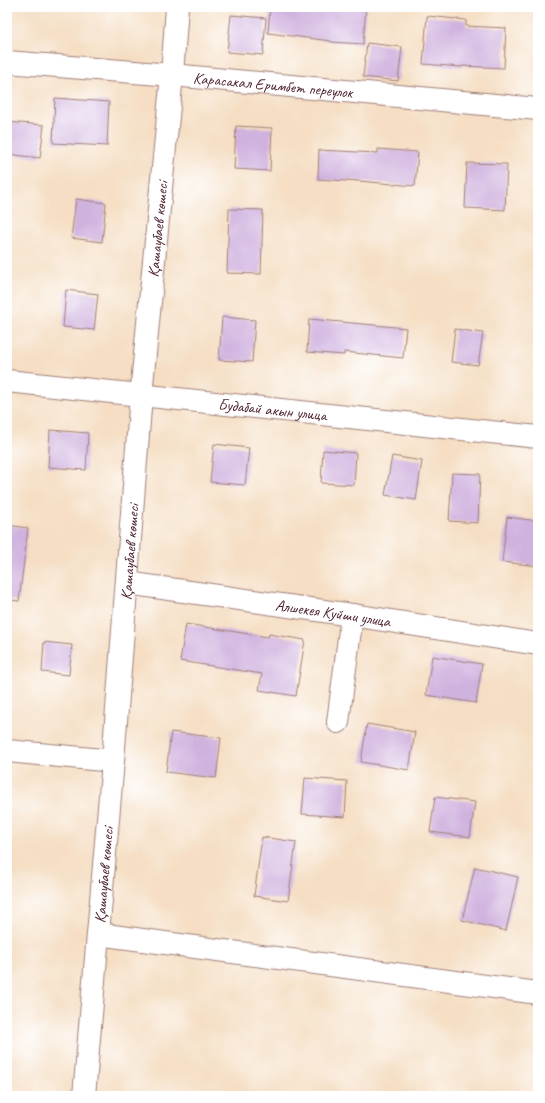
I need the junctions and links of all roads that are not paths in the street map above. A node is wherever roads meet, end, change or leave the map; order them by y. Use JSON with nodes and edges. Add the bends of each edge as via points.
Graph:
{"nodes":[{"id":1,"x":177,"y":7,"type":"edge"},
{"id":2,"x":7,"y":62,"type":"edge"},
{"id":3,"x":172,"y":75,"type":"junction"},
{"id":4,"x":538,"y":109,"type":"edge"},
{"id":5,"x":7,"y":381,"type":"edge"},
{"id":6,"x":141,"y":395,"type":"junction"},
{"id":7,"x":538,"y":437,"type":"edge"},
{"id":8,"x":127,"y":583,"type":"junction"},
{"id":9,"x":352,"y":615,"type":"junction"},
{"id":10,"x":538,"y":644,"type":"edge"},
{"id":11,"x":338,"y":722,"type":"dead end"},
{"id":12,"x":7,"y":751,"type":"edge"},
{"id":13,"x":113,"y":762,"type":"junction"},
{"id":14,"x":98,"y":934,"type":"junction"},
{"id":15,"x":538,"y":993,"type":"edge"},
{"id":16,"x":84,"y":1096,"type":"edge"}],
"edges":[{"from":1,"to":3,"type":"street","name":"Қашаубаев көшесі"},
{"from":2,"to":3,"type":"street","name":"Карасакал Еримбет переулок"},
{"from":3,"to":4,"type":"street","name":"Карасакал Еримбет переулок"},
{"from":3,"to":6,"type":"street","name":"Қашаубаев көшесі"},
{"from":5,"to":6,"type":"street","name":"Будабай акын улица"},
{"from":6,"to":7,"type":"street","name":"Будабай акын улица"},
{"from":6,"to":8,"type":"street","name":"Қашаубаев көшесі"},
{"from":8,"to":9,"type":"street","name":"Алшекея Куйши улица"},
{"from":8,"to":13,"type":"street","name":"Қашаубаев көшесі"},
{"from":9,"to":10,"type":"street","name":"Алшекея Куйши улица"},
{"from":9,"to":11,"type":"street"},
{"from":12,"to":13,"type":"street"},
{"from":13,"to":14,"type":"street","name":"Қашаубаев көшесі"},
{"from":14,"to":15,"type":"street"},
{"from":14,"to":16,"type":"street","name":"Қашаубаев көшесі"}]}
